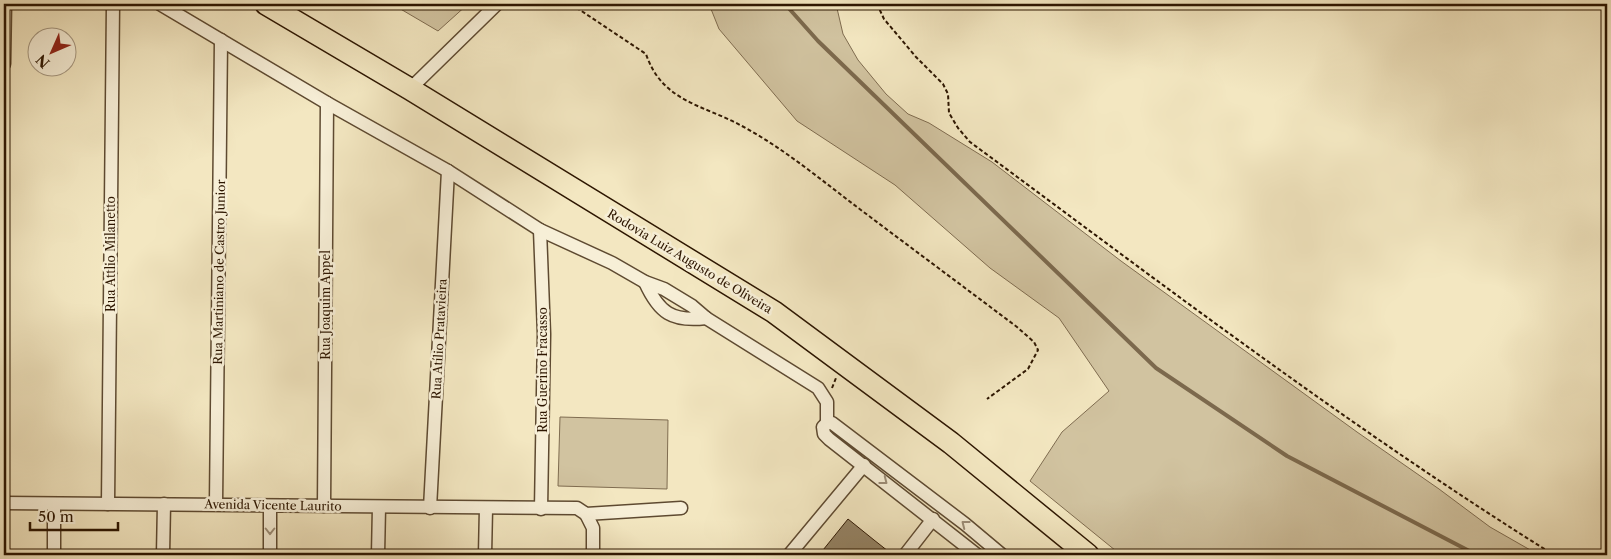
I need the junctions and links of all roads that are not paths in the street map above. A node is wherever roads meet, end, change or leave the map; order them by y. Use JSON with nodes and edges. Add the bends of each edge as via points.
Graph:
{"nodes":[{"id":1,"x":5,"y":4,"type":"edge"},
{"id":2,"x":112,"y":4,"type":"edge"},
{"id":3,"x":160,"y":4,"type":"edge"},
{"id":4,"x":266,"y":4,"type":"edge"},
{"id":5,"x":497,"y":4,"type":"edge"},
{"id":6,"x":221,"y":40,"type":"junction"},
{"id":7,"x":4,"y":64,"type":"edge"},
{"id":8,"x":410,"y":89,"type":"junction"},
{"id":9,"x":327,"y":103,"type":"junction"},
{"id":10,"x":448,"y":171,"type":"junction"},
{"id":11,"x":540,"y":230,"type":"junction"},
{"id":12,"x":646,"y":282,"type":"junction"},
{"id":13,"x":706,"y":318,"type":"junction"},
{"id":14,"x":826,"y":423,"type":"junction"},
{"id":15,"x":864,"y":465,"type":"junction"},
{"id":16,"x":4,"y":503,"type":"edge"},
{"id":17,"x":54,"y":504,"type":"junction"},
{"id":18,"x":108,"y":504,"type":"junction"},
{"id":19,"x":164,"y":504,"type":"junction"},
{"id":20,"x":216,"y":504,"type":"junction"},
{"id":21,"x":270,"y":506,"type":"junction"},
{"id":22,"x":324,"y":506,"type":"junction"},
{"id":23,"x":379,"y":507,"type":"junction"},
{"id":24,"x":430,"y":508,"type":"junction"},
{"id":25,"x":486,"y":508,"type":"junction"},
{"id":26,"x":681,"y":508,"type":"dead end"},
{"id":27,"x":541,"y":509,"type":"junction"},
{"id":28,"x":586,"y":514,"type":"junction"},
{"id":29,"x":933,"y":519,"type":"junction"},
{"id":30,"x":54,"y":555,"type":"edge"},
{"id":31,"x":163,"y":555,"type":"edge"},
{"id":32,"x":270,"y":555,"type":"edge"},
{"id":33,"x":378,"y":555,"type":"edge"},
{"id":34,"x":485,"y":555,"type":"edge"},
{"id":35,"x":593,"y":555,"type":"edge"},
{"id":36,"x":789,"y":555,"type":"edge"},
{"id":37,"x":905,"y":555,"type":"edge"},
{"id":38,"x":977,"y":555,"type":"edge"},
{"id":39,"x":1002,"y":555,"type":"edge"},
{"id":40,"x":1088,"y":555,"type":"edge"}],
"edges":[{"from":1,"to":7,"type":"street"},
{"from":2,"to":18,"type":"street","name":"Rua Attlio Milanetto"},
{"from":3,"to":6,"type":"street"},
{"from":4,"to":8,"type":"highway","name":"Rodovia Luiz Augusto de Oliveira"},
{"from":5,"to":8,"type":"street"},
{"from":6,"to":9,"type":"street"},
{"from":6,"to":20,"type":"street","name":"Rua Martiniano de Castro Junior"},
{"from":8,"to":40,"type":"highway","name":"Rodovia Luiz Augusto de Oliveira","via":[[774,312],[951,443]]},
{"from":9,"to":10,"type":"street"},
{"from":9,"to":22,"type":"street","name":"Rua Joaquim Appel"},
{"from":10,"to":11,"type":"street"},
{"from":10,"to":24,"type":"street","name":"Rua Atílio Pratavieira"},
{"from":11,"to":12,"type":"street"},
{"from":11,"to":27,"type":"street","name":"Rua Guerino Fracasso","via":[[544,334]]},
{"from":12,"to":13,"type":"street","via":[[685,302]]},
{"from":12,"to":13,"type":"street","via":[[652,296],[674,318]]},
{"from":13,"to":14,"type":"street","via":[[818,388],[827,402]]},
{"from":14,"to":15,"type":"street","via":[[824,434]]},
{"from":39,"to":14,"type":"street","one_way":true,"via":[[832,422]]},
{"from":15,"to":29,"type":"street","one_way":true},
{"from":15,"to":36,"type":"street"},
{"from":16,"to":17,"type":"street","name":"Avenida Vicente Laurito"},
{"from":17,"to":18,"type":"street","name":"Avenida Vicente Laurito"},
{"from":17,"to":30,"type":"street"},
{"from":18,"to":19,"type":"street","name":"Avenida Vicente Laurito"},
{"from":19,"to":20,"type":"street","name":"Avenida Vicente Laurito"},
{"from":19,"to":31,"type":"street"},
{"from":20,"to":21,"type":"street","name":"Avenida Vicente Laurito"},
{"from":21,"to":22,"type":"street","name":"Avenida Vicente Laurito"},
{"from":21,"to":32,"type":"street","one_way":true},
{"from":22,"to":23,"type":"street","name":"Avenida Vicente Laurito"},
{"from":23,"to":24,"type":"street","name":"Avenida Vicente Laurito"},
{"from":23,"to":33,"type":"street"},
{"from":24,"to":25,"type":"street","name":"Avenida Vicente Laurito"},
{"from":25,"to":27,"type":"street","name":"Avenida Vicente Laurito"},
{"from":25,"to":34,"type":"street"},
{"from":26,"to":28,"type":"street","name":"Avenida Vicente Laurito"},
{"from":27,"to":28,"type":"street","name":"Avenida Vicente Laurito","via":[[577,508]]},
{"from":28,"to":35,"type":"street","via":[[593,528]]},
{"from":29,"to":37,"type":"street"},
{"from":29,"to":38,"type":"street"}]}
